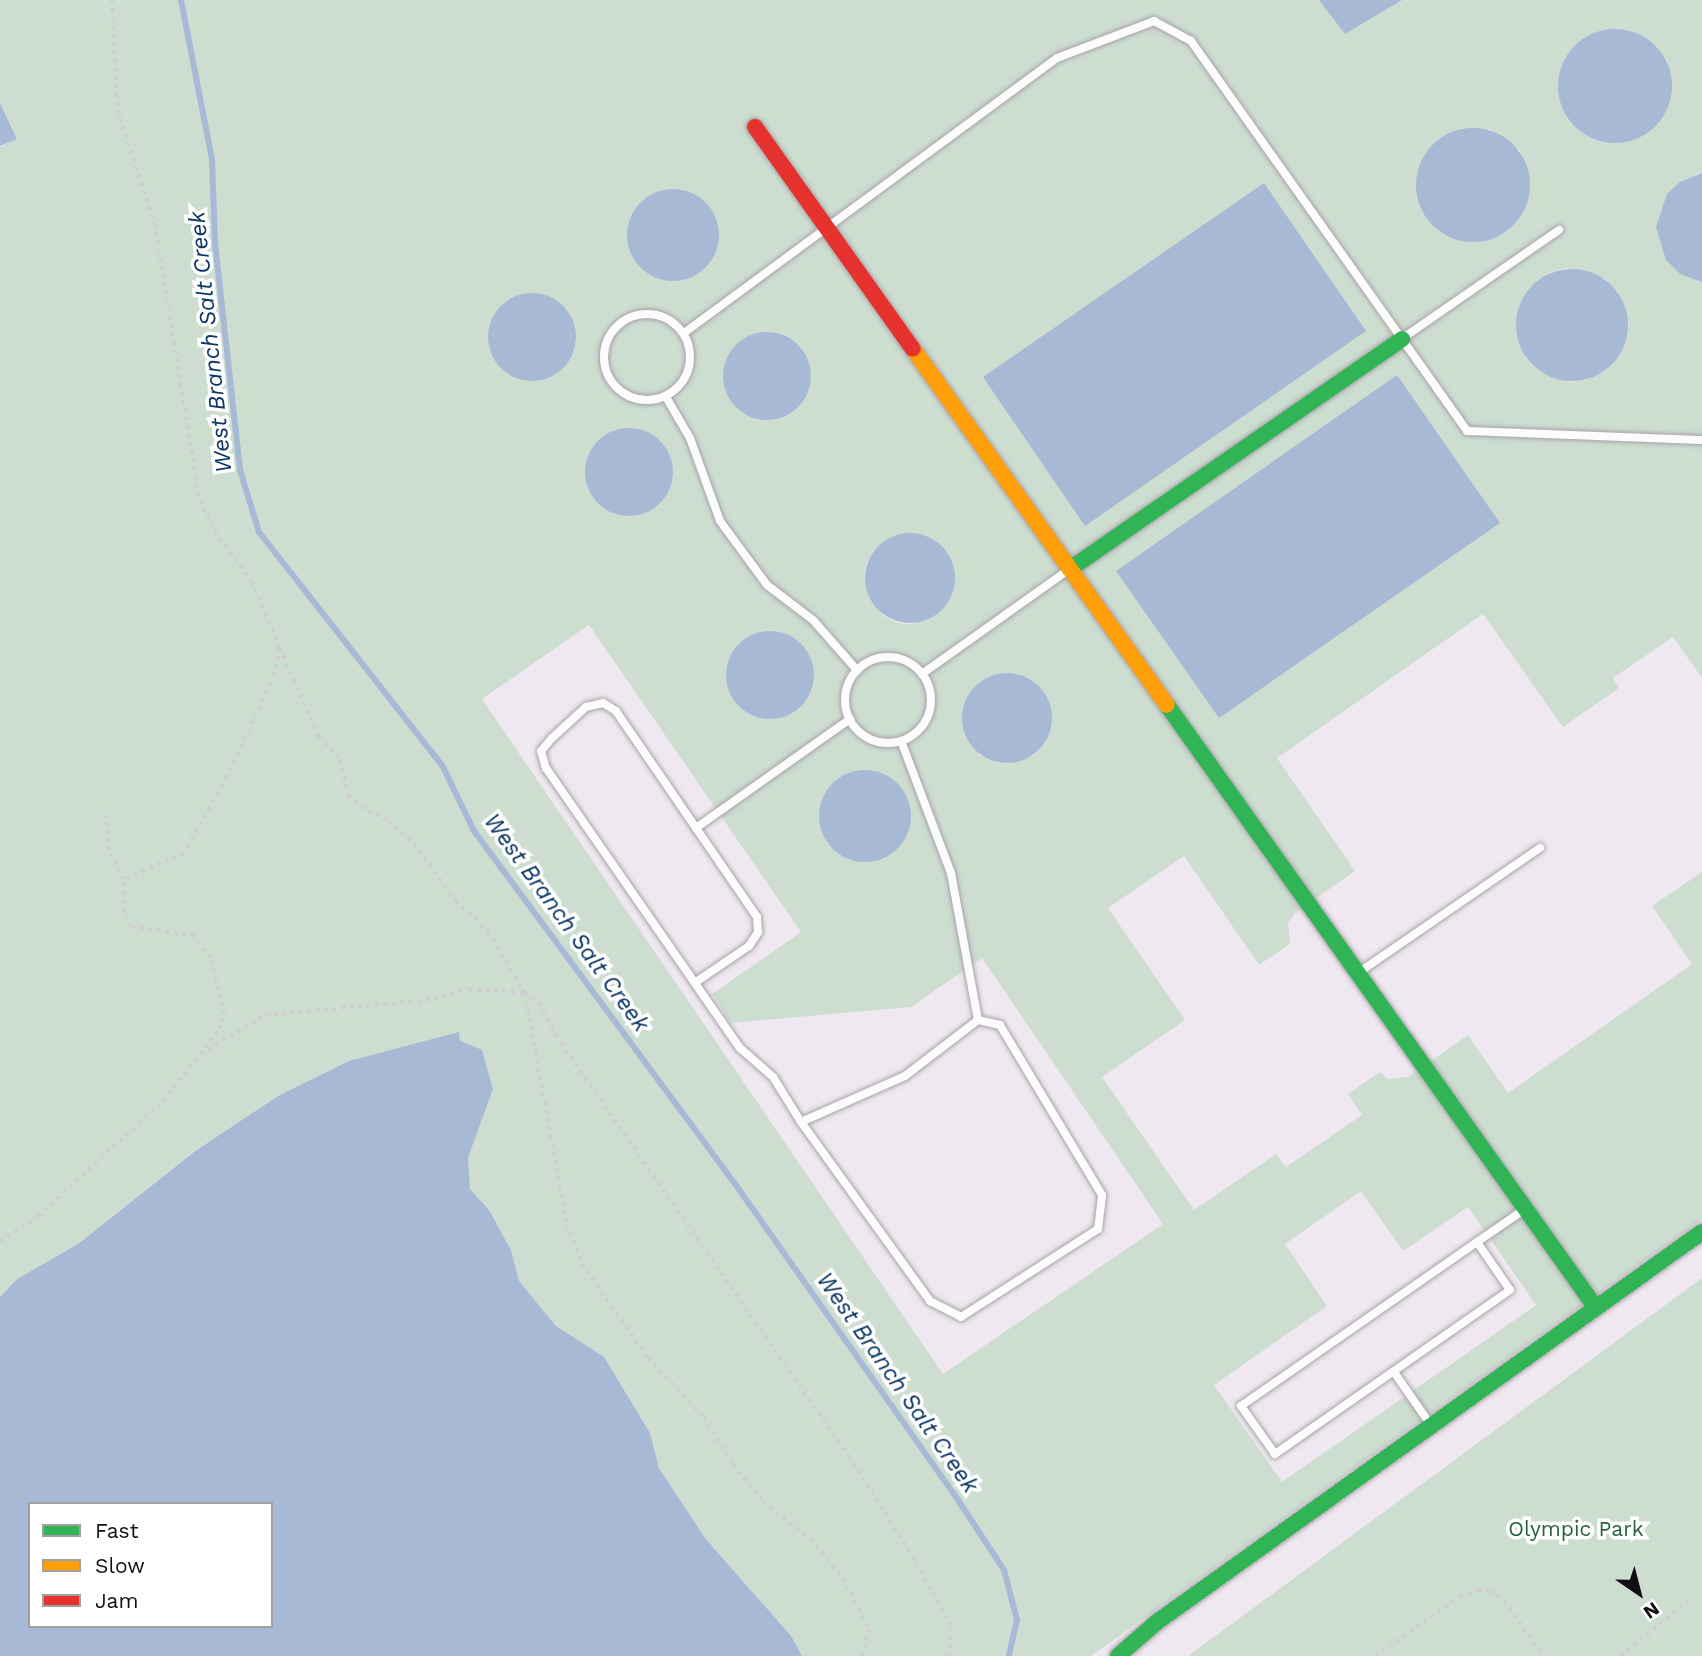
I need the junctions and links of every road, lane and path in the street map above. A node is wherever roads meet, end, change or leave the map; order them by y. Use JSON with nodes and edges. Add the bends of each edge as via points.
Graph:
{"nodes":[{"id":1,"x":112,"y":0,"type":"edge"},
{"id":2,"x":755,"y":127,"type":"dead end"},
{"id":3,"x":1559,"y":230,"type":"dead end"},
{"id":4,"x":828,"y":231,"type":"junction"},
{"id":5,"x":684,"y":333,"type":"junction"},
{"id":6,"x":1402,"y":339,"type":"junction"},
{"id":7,"x":666,"y":397,"type":"junction"},
{"id":8,"x":1702,"y":440,"type":"edge"},
{"id":9,"x":1070,"y":569,"type":"junction"},
{"id":10,"x":280,"y":648,"type":"junction"},
{"id":11,"x":857,"y":670,"type":"junction"},
{"id":12,"x":922,"y":674,"type":"junction"},
{"id":13,"x":850,"y":719,"type":"junction"},
{"id":14,"x":901,"y":741,"type":"junction"},
{"id":15,"x":105,"y":815,"type":"dead end"},
{"id":16,"x":696,"y":828,"type":"junction"},
{"id":17,"x":1540,"y":848,"type":"dead end"},
{"id":18,"x":124,"y":880,"type":"junction"},
{"id":19,"x":1357,"y":973,"type":"junction"},
{"id":20,"x":696,"y":982,"type":"junction"},
{"id":21,"x":525,"y":993,"type":"junction"},
{"id":22,"x":978,"y":1020,"type":"junction"},
{"id":23,"x":201,"y":1054,"type":"junction"},
{"id":24,"x":801,"y":1122,"type":"junction"},
{"id":25,"x":1525,"y":1209,"type":"junction"},
{"id":26,"x":1702,"y":1232,"type":"edge"},
{"id":27,"x":0,"y":1241,"type":"edge"},
{"id":28,"x":1477,"y":1242,"type":"junction"},
{"id":29,"x":1595,"y":1308,"type":"junction"},
{"id":30,"x":1394,"y":1372,"type":"junction"},
{"id":31,"x":1432,"y":1428,"type":"junction"},
{"id":32,"x":1687,"y":1602,"type":"dead end"},
{"id":33,"x":863,"y":1656,"type":"edge"},
{"id":34,"x":949,"y":1656,"type":"edge"},
{"id":35,"x":1118,"y":1656,"type":"edge"},
{"id":36,"x":1374,"y":1656,"type":"edge"},
{"id":37,"x":1544,"y":1656,"type":"edge"},
{"id":38,"x":1620,"y":1656,"type":"edge"}],
"edges":[{"from":1,"to":10,"type":"path","via":[[118,110],[155,224],[200,500],[215,531],[252,582]]},
{"from":2,"to":4,"type":"street"},
{"from":3,"to":6,"type":"lane"},
{"from":4,"to":5,"type":"lane"},
{"from":4,"to":6,"type":"lane","via":[[1057,58],[1154,21],[1191,41]]},
{"from":4,"to":9,"type":"street"},
{"from":5,"to":7,"type":"lane","via":[[690,347],[689,369],[678,388]]},
{"from":5,"to":7,"type":"lane","via":[[674,322],[646,314],[619,324],[605,347],[607,374],[615,386],[638,400]]},
{"from":6,"to":8,"type":"lane","via":[[1467,431]]},
{"from":6,"to":9,"type":"street"},
{"from":7,"to":11,"type":"lane","via":[[690,438],[720,521],[767,585],[813,620]]},
{"from":9,"to":12,"type":"lane"},
{"from":9,"to":19,"type":"street"},
{"from":10,"to":18,"type":"path","via":[[271,683],[227,778],[184,853]]},
{"from":10,"to":21,"type":"path","via":[[319,737],[340,760],[349,794],[414,844],[456,901],[489,932]]},
{"from":11,"to":12,"type":"lane","via":[[883,657],[911,664]]},
{"from":11,"to":13,"type":"lane","via":[[845,696]]},
{"from":12,"to":14,"type":"lane","via":[[931,699],[929,713],[923,725]]},
{"from":13,"to":14,"type":"lane","via":[[874,741]]},
{"from":13,"to":16,"type":"lane"},
{"from":14,"to":22,"type":"lane","via":[[951,873]]},
{"from":15,"to":18,"type":"path","via":[[109,851]]},
{"from":16,"to":20,"type":"lane","via":[[757,917],[758,932],[749,946]]},
{"from":16,"to":20,"type":"lane","via":[[616,710],[603,703],[586,707],[541,751],[546,768]]},
{"from":17,"to":19,"type":"lane"},
{"from":18,"to":23,"type":"path","via":[[124,912],[130,927],[194,936],[210,958],[224,1014]]},
{"from":19,"to":25,"type":"street"},
{"from":20,"to":24,"type":"lane","via":[[740,1048],[773,1077]]},
{"from":21,"to":23,"type":"path","via":[[469,989],[426,1000],[265,1015]]},
{"from":21,"to":33,"type":"path","via":[[567,1225],[582,1264],[648,1358],[704,1417],[733,1465],[763,1501],[811,1539],[843,1578],[869,1629]]},
{"from":21,"to":34,"type":"path","via":[[539,1004],[561,1043],[849,1456],[952,1628]]},
{"from":22,"to":24,"type":"lane","via":[[905,1076]]},
{"from":22,"to":24,"type":"lane","via":[[1000,1026],[1102,1195],[1098,1229],[961,1317],[930,1301]]},
{"from":23,"to":27,"type":"path","via":[[163,1101],[112,1149],[38,1216]]},
{"from":25,"to":28,"type":"lane"},
{"from":25,"to":29,"type":"street"},
{"from":26,"to":29,"type":"street"},
{"from":28,"to":30,"type":"lane","via":[[1510,1290]]},
{"from":28,"to":30,"type":"lane","via":[[1241,1406],[1275,1454]]},
{"from":29,"to":31,"type":"street"},
{"from":30,"to":31,"type":"lane"},
{"from":31,"to":35,"type":"street","via":[[1157,1622]]},
{"from":32,"to":38,"type":"path"},
{"from":36,"to":37,"type":"path","via":[[1460,1596],[1490,1591],[1504,1601]]}]}
